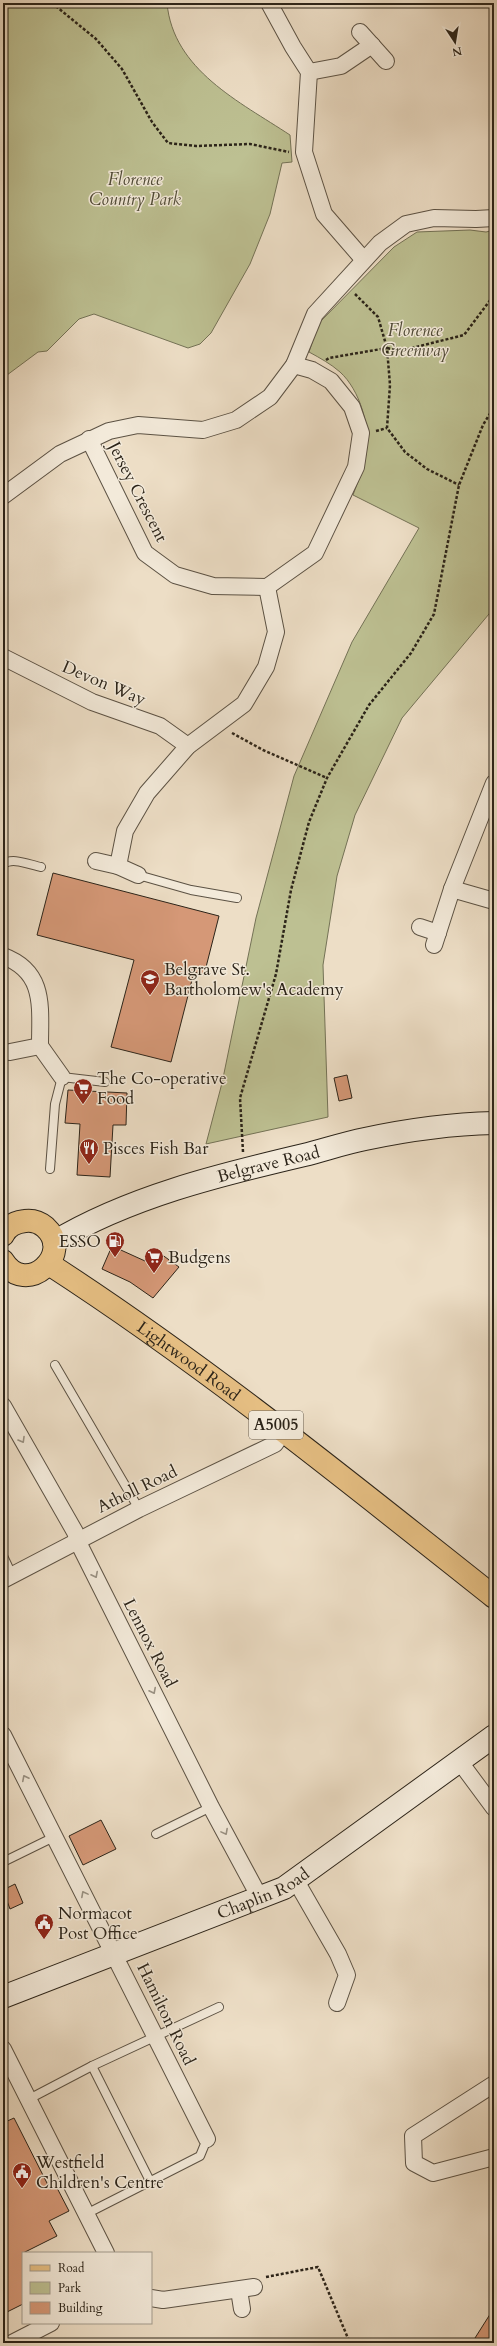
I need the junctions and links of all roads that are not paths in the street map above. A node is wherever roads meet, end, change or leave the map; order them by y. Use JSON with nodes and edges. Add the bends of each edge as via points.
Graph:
{"nodes":[{"id":1,"x":269,"y":3,"type":"edge"},
{"id":2,"x":360,"y":32,"type":"dead end"},
{"id":3,"x":372,"y":45,"type":"junction"},
{"id":4,"x":386,"y":61,"type":"dead end"},
{"id":5,"x":309,"y":72,"type":"junction"},
{"id":6,"x":494,"y":218,"type":"edge"},
{"id":7,"x":363,"y":259,"type":"junction"},
{"id":8,"x":294,"y":365,"type":"junction"},
{"id":9,"x":89,"y":439,"type":"junction"},
{"id":10,"x":3,"y":496,"type":"edge"},
{"id":11,"x":267,"y":587,"type":"junction"},
{"id":12,"x":3,"y":657,"type":"edge"},
{"id":13,"x":188,"y":746,"type":"junction"},
{"id":14,"x":494,"y":783,"type":"edge"},
{"id":15,"x":96,"y":862,"type":"dead end"},
{"id":16,"x":3,"y":865,"type":"edge"},
{"id":17,"x":118,"y":866,"type":"junction"},
{"id":18,"x":41,"y":867,"type":"dead end"},
{"id":19,"x":138,"y":875,"type":"joint"},
{"id":20,"x":452,"y":889,"type":"junction"},
{"id":21,"x":238,"y":898,"type":"dead end"},
{"id":22,"x":494,"y":901,"type":"edge"},
{"id":23,"x":420,"y":927,"type":"dead end"},
{"id":24,"x":3,"y":956,"type":"edge"},
{"id":25,"x":40,"y":1046,"type":"junction"},
{"id":26,"x":10,"y":1052,"type":"dead end"},
{"id":27,"x":62,"y":1077,"type":"junction"},
{"id":28,"x":105,"y":1082,"type":"dead end"},
{"id":29,"x":494,"y":1123,"type":"edge"},
{"id":30,"x":50,"y":1169,"type":"dead end"},
{"id":31,"x":4,"y":1232,"type":"edge"},
{"id":32,"x":54,"y":1242,"type":"junction"},
{"id":33,"x":3,"y":1260,"type":"edge"},
{"id":34,"x":49,"y":1264,"type":"junction"},
{"id":35,"x":55,"y":1365,"type":"dead end"},
{"id":36,"x":3,"y":1406,"type":"edge"},
{"id":37,"x":284,"y":1431,"type":"junction"},
{"id":38,"x":139,"y":1509,"type":"junction"},
{"id":39,"x":78,"y":1540,"type":"junction"},
{"id":40,"x":3,"y":1556,"type":"edge"},
{"id":41,"x":8,"y":1577,"type":"edge"},
{"id":42,"x":494,"y":1597,"type":"edge"},
{"id":43,"x":3,"y":1735,"type":"edge"},
{"id":44,"x":494,"y":1736,"type":"edge"},
{"id":45,"x":460,"y":1762,"type":"junction"},
{"id":46,"x":211,"y":1806,"type":"junction"},
{"id":47,"x":494,"y":1808,"type":"edge"},
{"id":48,"x":156,"y":1834,"type":"dead end"},
{"id":49,"x":54,"y":1837,"type":"junction"},
{"id":50,"x":3,"y":1862,"type":"edge"},
{"id":51,"x":296,"y":1881,"type":"junction"},
{"id":52,"x":260,"y":1898,"type":"junction"},
{"id":53,"x":115,"y":1954,"type":"junction"},
{"id":54,"x":3,"y":1997,"type":"edge"},
{"id":55,"x":337,"y":2003,"type":"dead end"},
{"id":56,"x":219,"y":2006,"type":"dead end"},
{"id":57,"x":156,"y":2037,"type":"junction"},
{"id":58,"x":3,"y":2049,"type":"edge"},
{"id":59,"x":92,"y":2066,"type":"junction"},
{"id":60,"x":8,"y":2072,"type":"edge"},
{"id":61,"x":494,"y":2084,"type":"edge"},
{"id":62,"x":29,"y":2098,"type":"junction"},
{"id":63,"x":208,"y":2139,"type":"joint"},
{"id":64,"x":494,"y":2157,"type":"edge"},
{"id":65,"x":150,"y":2181,"type":"junction"},
{"id":66,"x":86,"y":2214,"type":"junction"},
{"id":67,"x":105,"y":2252,"type":"edge"},
{"id":68,"x":152,"y":2298,"type":"edge"},
{"id":69,"x":242,"y":2309,"type":"dead end"},
{"id":70,"x":49,"y":2324,"type":"edge"},
{"id":71,"x":12,"y":2343,"type":"edge"}],
"edges":[{"from":1,"to":5,"type":"street"},
{"from":2,"to":3,"type":"street"},
{"from":3,"to":4,"type":"street"},
{"from":3,"to":5,"type":"street","via":[[341,66]]},
{"from":5,"to":7,"type":"street","via":[[304,152],[324,214]]},
{"from":6,"to":7,"type":"street","via":[[434,218],[406,224]]},
{"from":7,"to":8,"type":"street","via":[[345,283],[315,314]]},
{"from":8,"to":9,"type":"street","via":[[270,397],[236,420],[203,430],[138,425],[109,431]]},
{"from":8,"to":11,"type":"street","via":[[312,370],[331,381],[352,407],[361,434],[356,467],[315,553]]},
{"from":9,"to":10,"type":"street","via":[[60,454]]},
{"from":9,"to":11,"type":"street","name":"Jersey Crescent","via":[[145,553],[175,576],[213,586]]},
{"from":11,"to":13,"type":"street","via":[[276,632],[266,667],[244,704]]},
{"from":12,"to":13,"type":"street","name":"Devon Way","via":[[92,702],[160,726]]},
{"from":13,"to":17,"type":"street","via":[[147,793],[125,831]]},
{"from":14,"to":20,"type":"street"},
{"from":15,"to":17,"type":"street"},
{"from":16,"to":18,"type":"lane","via":[[7,861],[15,861]]},
{"from":17,"to":19,"type":"street"},
{"from":19,"to":21,"type":"lane","via":[[191,890]]},
{"from":20,"to":22,"type":"street"},
{"from":20,"to":23,"type":"street","via":[[436,939]]},
{"from":24,"to":25,"type":"street","via":[[32,974],[40,997]]},
{"from":25,"to":26,"type":"street"},
{"from":25,"to":27,"type":"street"},
{"from":27,"to":28,"type":"lane"},
{"from":27,"to":30,"type":"lane","via":[[55,1104]]},
{"from":29,"to":32,"type":"street","name":"Belgrave Road","via":[[435,1127],[364,1139],[244,1170],[152,1198],[79,1227]]},
{"from":31,"to":32,"type":"main road","via":[[19,1221],[35,1221],[50,1232]]},
{"from":32,"to":34,"type":"main road","via":[[54,1254]]},
{"from":33,"to":34,"type":"main road","via":[[14,1272],[23,1275],[38,1273]]},
{"from":34,"to":37,"type":"main road","name":"Lightwood Road","number":"A5005","via":[[109,1303]]},
{"from":35,"to":38,"type":"lane"},
{"from":36,"to":39,"type":"street","name":"Lennox Road","one_way":true},
{"from":37,"to":38,"type":"street","name":"Atholl Road","via":[[275,1444]]},
{"from":37,"to":42,"type":"main road","name":"Lightwood Road","number":"A5005"},
{"from":38,"to":39,"type":"street","name":"Atholl Road"},
{"from":39,"to":41,"type":"street","name":"Atholl Road"},
{"from":39,"to":46,"type":"street","name":"Lennox Road","one_way":true},
{"from":40,"to":41,"type":"lane"},
{"from":49,"to":43,"type":"street","name":"Hamilton Road","one_way":true},
{"from":44,"to":45,"type":"street","name":"Chaplin Road"},
{"from":45,"to":47,"type":"street"},
{"from":45,"to":51,"type":"street","name":"Chaplin Road"},
{"from":46,"to":48,"type":"lane"},
{"from":46,"to":52,"type":"street","name":"Lennox Road","one_way":true},
{"from":49,"to":50,"type":"lane"},
{"from":53,"to":49,"type":"street","name":"Hamilton Road","one_way":true},
{"from":51,"to":52,"type":"street","name":"Chaplin Road"},
{"from":51,"to":55,"type":"street","via":[[338,1954],[347,1975]]},
{"from":52,"to":53,"type":"street","name":"Chaplin Road"},
{"from":53,"to":54,"type":"street","name":"Chaplin Road"},
{"from":53,"to":57,"type":"street","name":"Hamilton Road"},
{"from":56,"to":57,"type":"lane"},
{"from":57,"to":59,"type":"lane"},
{"from":57,"to":63,"type":"street","name":"Hamilton Road"},
{"from":58,"to":60,"type":"street"},
{"from":59,"to":62,"type":"lane"},
{"from":59,"to":65,"type":"lane"},
{"from":60,"to":62,"type":"street"},
{"from":61,"to":64,"type":"street","via":[[413,2136],[414,2163],[433,2173]]},
{"from":62,"to":66,"type":"street"},
{"from":63,"to":65,"type":"lane","via":[[200,2156]]},
{"from":65,"to":66,"type":"lane"},
{"from":66,"to":67,"type":"street"},
{"from":68,"to":69,"type":"street","via":[[163,2300],[246,2288]]},
{"from":70,"to":71,"type":"street"}]}
